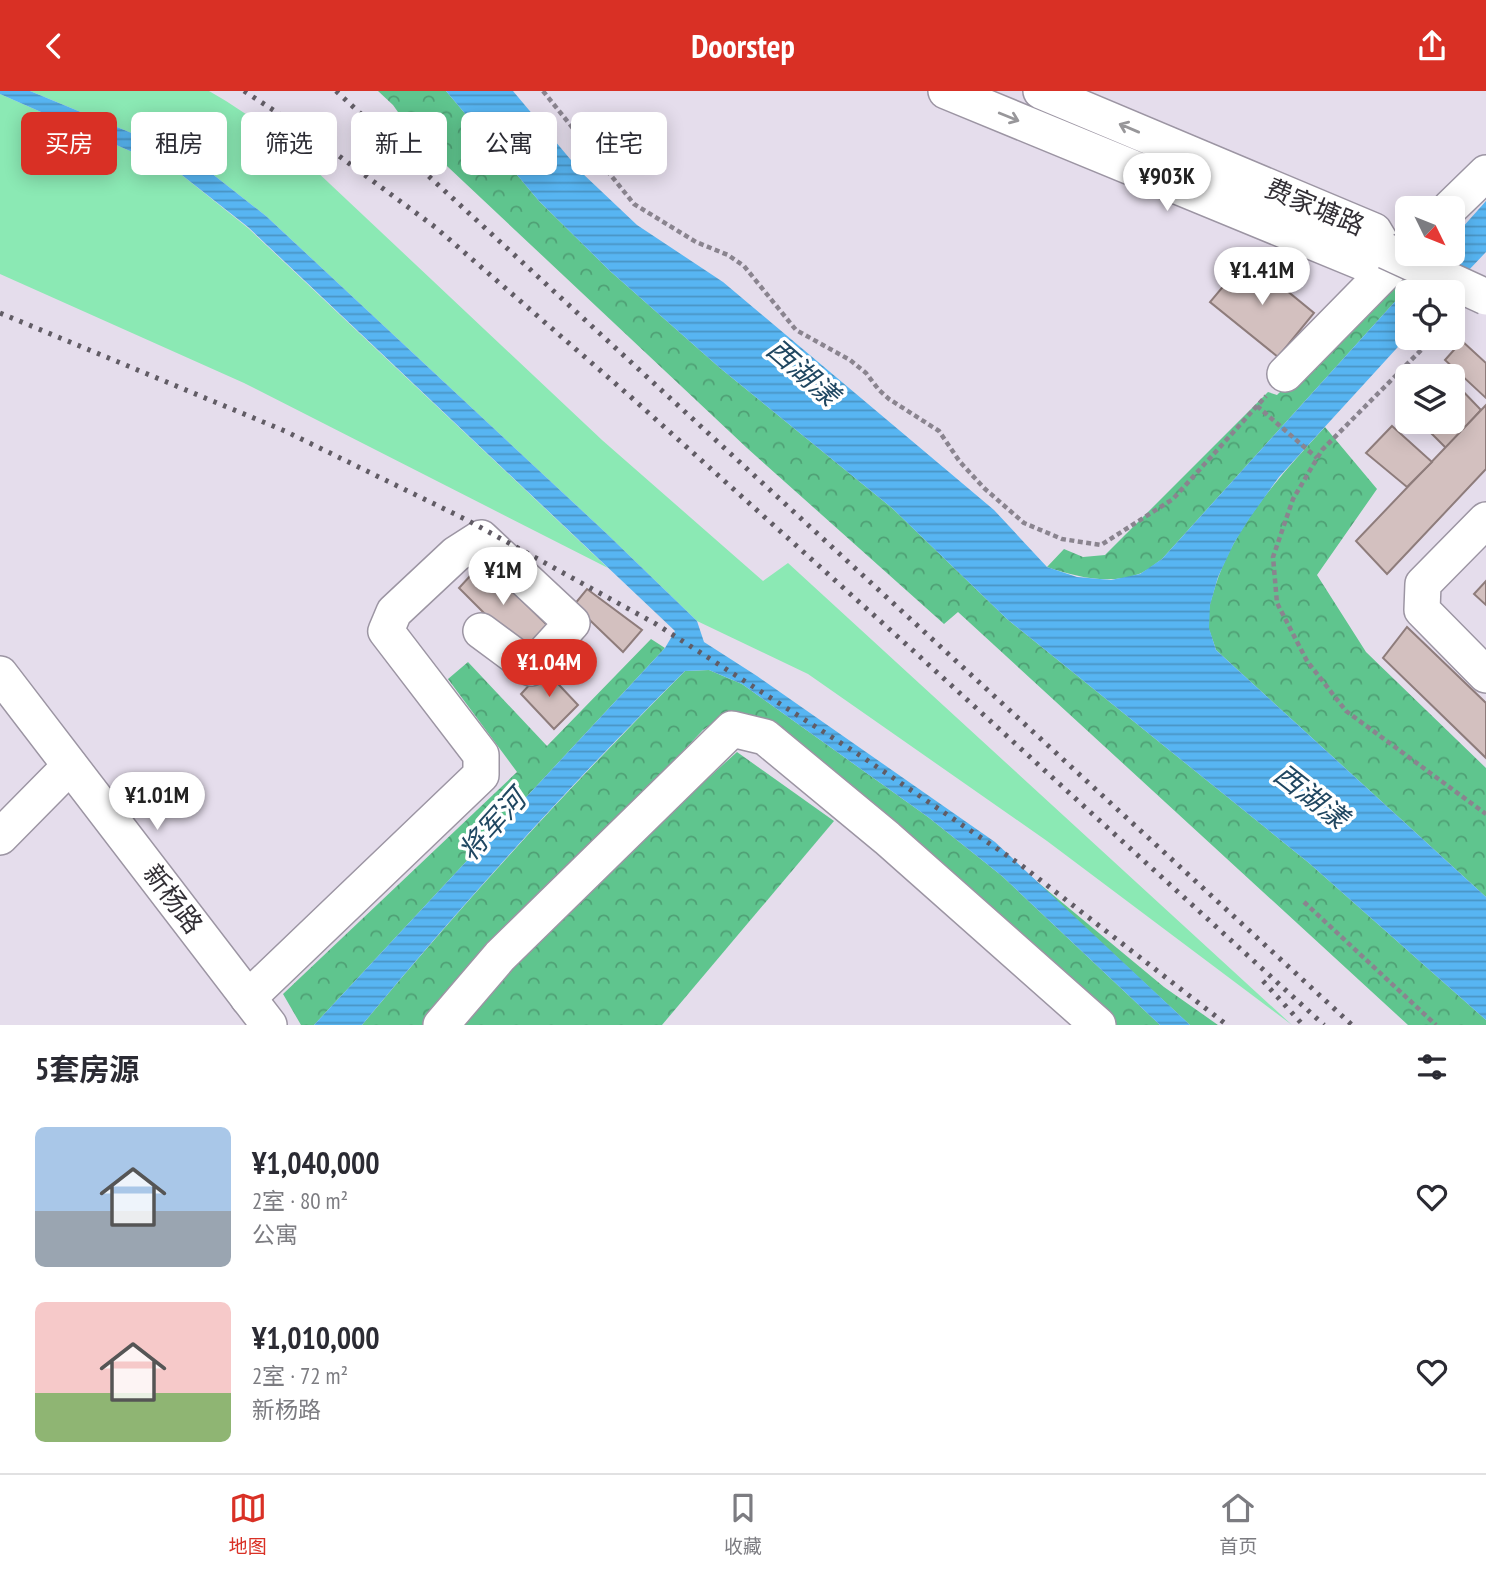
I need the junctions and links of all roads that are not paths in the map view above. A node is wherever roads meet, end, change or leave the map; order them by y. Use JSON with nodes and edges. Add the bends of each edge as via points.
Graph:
{"nodes":[{"id":1,"x":1041,"y":91,"type":"edge"},
{"id":2,"x":967,"y":95,"type":"edge"},
{"id":3,"x":1486,"y":173,"type":"edge"},
{"id":4,"x":1462,"y":196,"type":"edge"},
{"id":5,"x":1395,"y":249,"type":"edge"},
{"id":6,"x":1395,"y":252,"type":"edge"},
{"id":7,"x":1395,"y":253,"type":"edge"},
{"id":8,"x":1426,"y":266,"type":"edge"},
{"id":9,"x":1486,"y":297,"type":"edge"},
{"id":10,"x":1285,"y":375,"type":"road end"},
{"id":11,"x":1486,"y":520,"type":"edge"},
{"id":12,"x":481,"y":631,"type":"dead end"},
{"id":13,"x":0,"y":674,"type":"edge"},
{"id":14,"x":1486,"y":675,"type":"edge"},
{"id":15,"x":70,"y":766,"type":"junction"},
{"id":16,"x":0,"y":838,"type":"edge"},
{"id":17,"x":248,"y":998,"type":"junction"},
{"id":18,"x":269,"y":1025,"type":"edge"},
{"id":19,"x":440,"y":1025,"type":"edge"},
{"id":20,"x":1098,"y":1025,"type":"edge"}],
"edges":[{"from":5,"to":1,"type":"street","name":"费家塘路","one_way":true,"via":[[1374,231]]},
{"from":2,"to":6,"type":"street","name":"费家塘路","one_way":true,"via":[[1364,263]]},
{"from":3,"to":4,"type":"street"},
{"from":7,"to":10,"type":"street"},
{"from":8,"to":9,"type":"street","name":"费家塘路","bridge":true},
{"from":11,"to":14,"type":"street","via":[[1423,584],[1422,610]]},
{"from":12,"to":17,"type":"street","via":[[531,668],[572,624],[481,538],[456,554],[394,612],[386,631],[481,755],[481,775]]},
{"from":13,"to":15,"type":"street","name":"新杨路"},
{"from":15,"to":16,"type":"street"},
{"from":15,"to":17,"type":"street","name":"新杨路"},
{"from":17,"to":18,"type":"street","name":"新杨路"},
{"from":19,"to":20,"type":"street","via":[[500,955],[732,729],[765,737]]}]}
